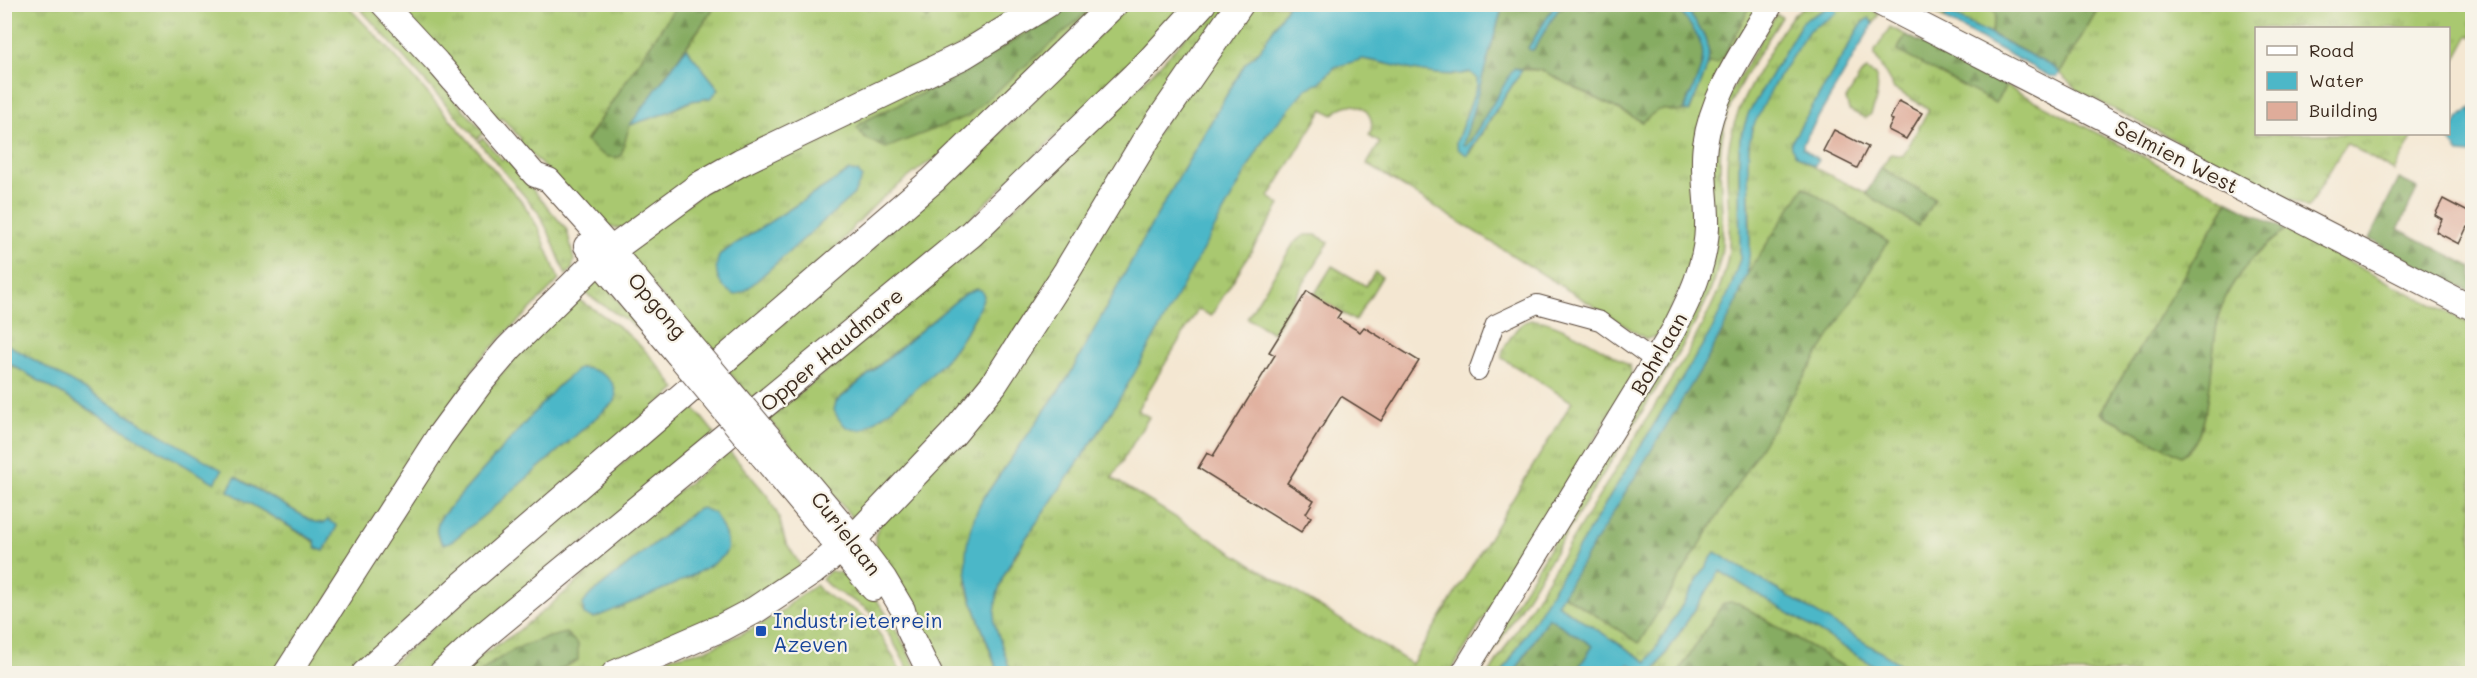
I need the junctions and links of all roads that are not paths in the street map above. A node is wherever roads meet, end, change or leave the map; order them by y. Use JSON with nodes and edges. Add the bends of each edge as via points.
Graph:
{"nodes":[{"id":1,"x":383,"y":4,"type":"edge"},
{"id":2,"x":1047,"y":4,"type":"edge"},
{"id":3,"x":1114,"y":4,"type":"edge"},
{"id":4,"x":1202,"y":4,"type":"edge"},
{"id":5,"x":1240,"y":4,"type":"edge"},
{"id":6,"x":1771,"y":4,"type":"edge"},
{"id":7,"x":1881,"y":4,"type":"edge"},
{"id":8,"x":604,"y":254,"type":"junction"},
{"id":9,"x":2472,"y":308,"type":"edge"},
{"id":10,"x":1654,"y":360,"type":"junction"},
{"id":11,"x":1478,"y":371,"type":"dead end"},
{"id":12,"x":768,"y":450,"type":"joint"},
{"id":13,"x":848,"y":544,"type":"junction"},
{"id":14,"x":287,"y":674,"type":"edge"},
{"id":15,"x":365,"y":674,"type":"edge"},
{"id":16,"x":442,"y":674,"type":"edge"},
{"id":17,"x":615,"y":674,"type":"edge"},
{"id":18,"x":930,"y":674,"type":"edge"},
{"id":19,"x":1463,"y":674,"type":"edge"}],
"edges":[{"from":1,"to":8,"type":"main road","name":"Opgong","via":[[535,175],[549,180]]},
{"from":2,"to":8,"type":"highway","via":[[953,60],[702,184]]},
{"from":3,"to":15,"type":"highway","via":[[933,180]]},
{"from":4,"to":16,"type":"highway","name":"Opper Haudmare","via":[[1148,63],[971,234]]},
{"from":5,"to":13,"type":"highway","via":[[1144,143],[994,384],[953,434]]},
{"from":6,"to":10,"type":"main road","name":"Bohrlaan","via":[[1716,103],[1705,146],[1707,225],[1703,260],[1688,302]]},
{"from":7,"to":9,"type":"main road","name":"Selmien West"},
{"from":8,"to":12,"type":"main road","name":"Opgong","bridge":true},
{"from":8,"to":14,"type":"highway","via":[[480,382],[440,436]]},
{"from":10,"to":11,"type":"lane","via":[[1600,321],[1537,304],[1495,324]]},
{"from":10,"to":19,"type":"main road","name":"Bohrlaan"},
{"from":12,"to":13,"type":"main road","name":"Curielaan"},
{"from":13,"to":17,"type":"highway","via":[[755,610]]},
{"from":13,"to":18,"type":"main road","name":"Curielaan","via":[[877,569],[903,610]]}]}
